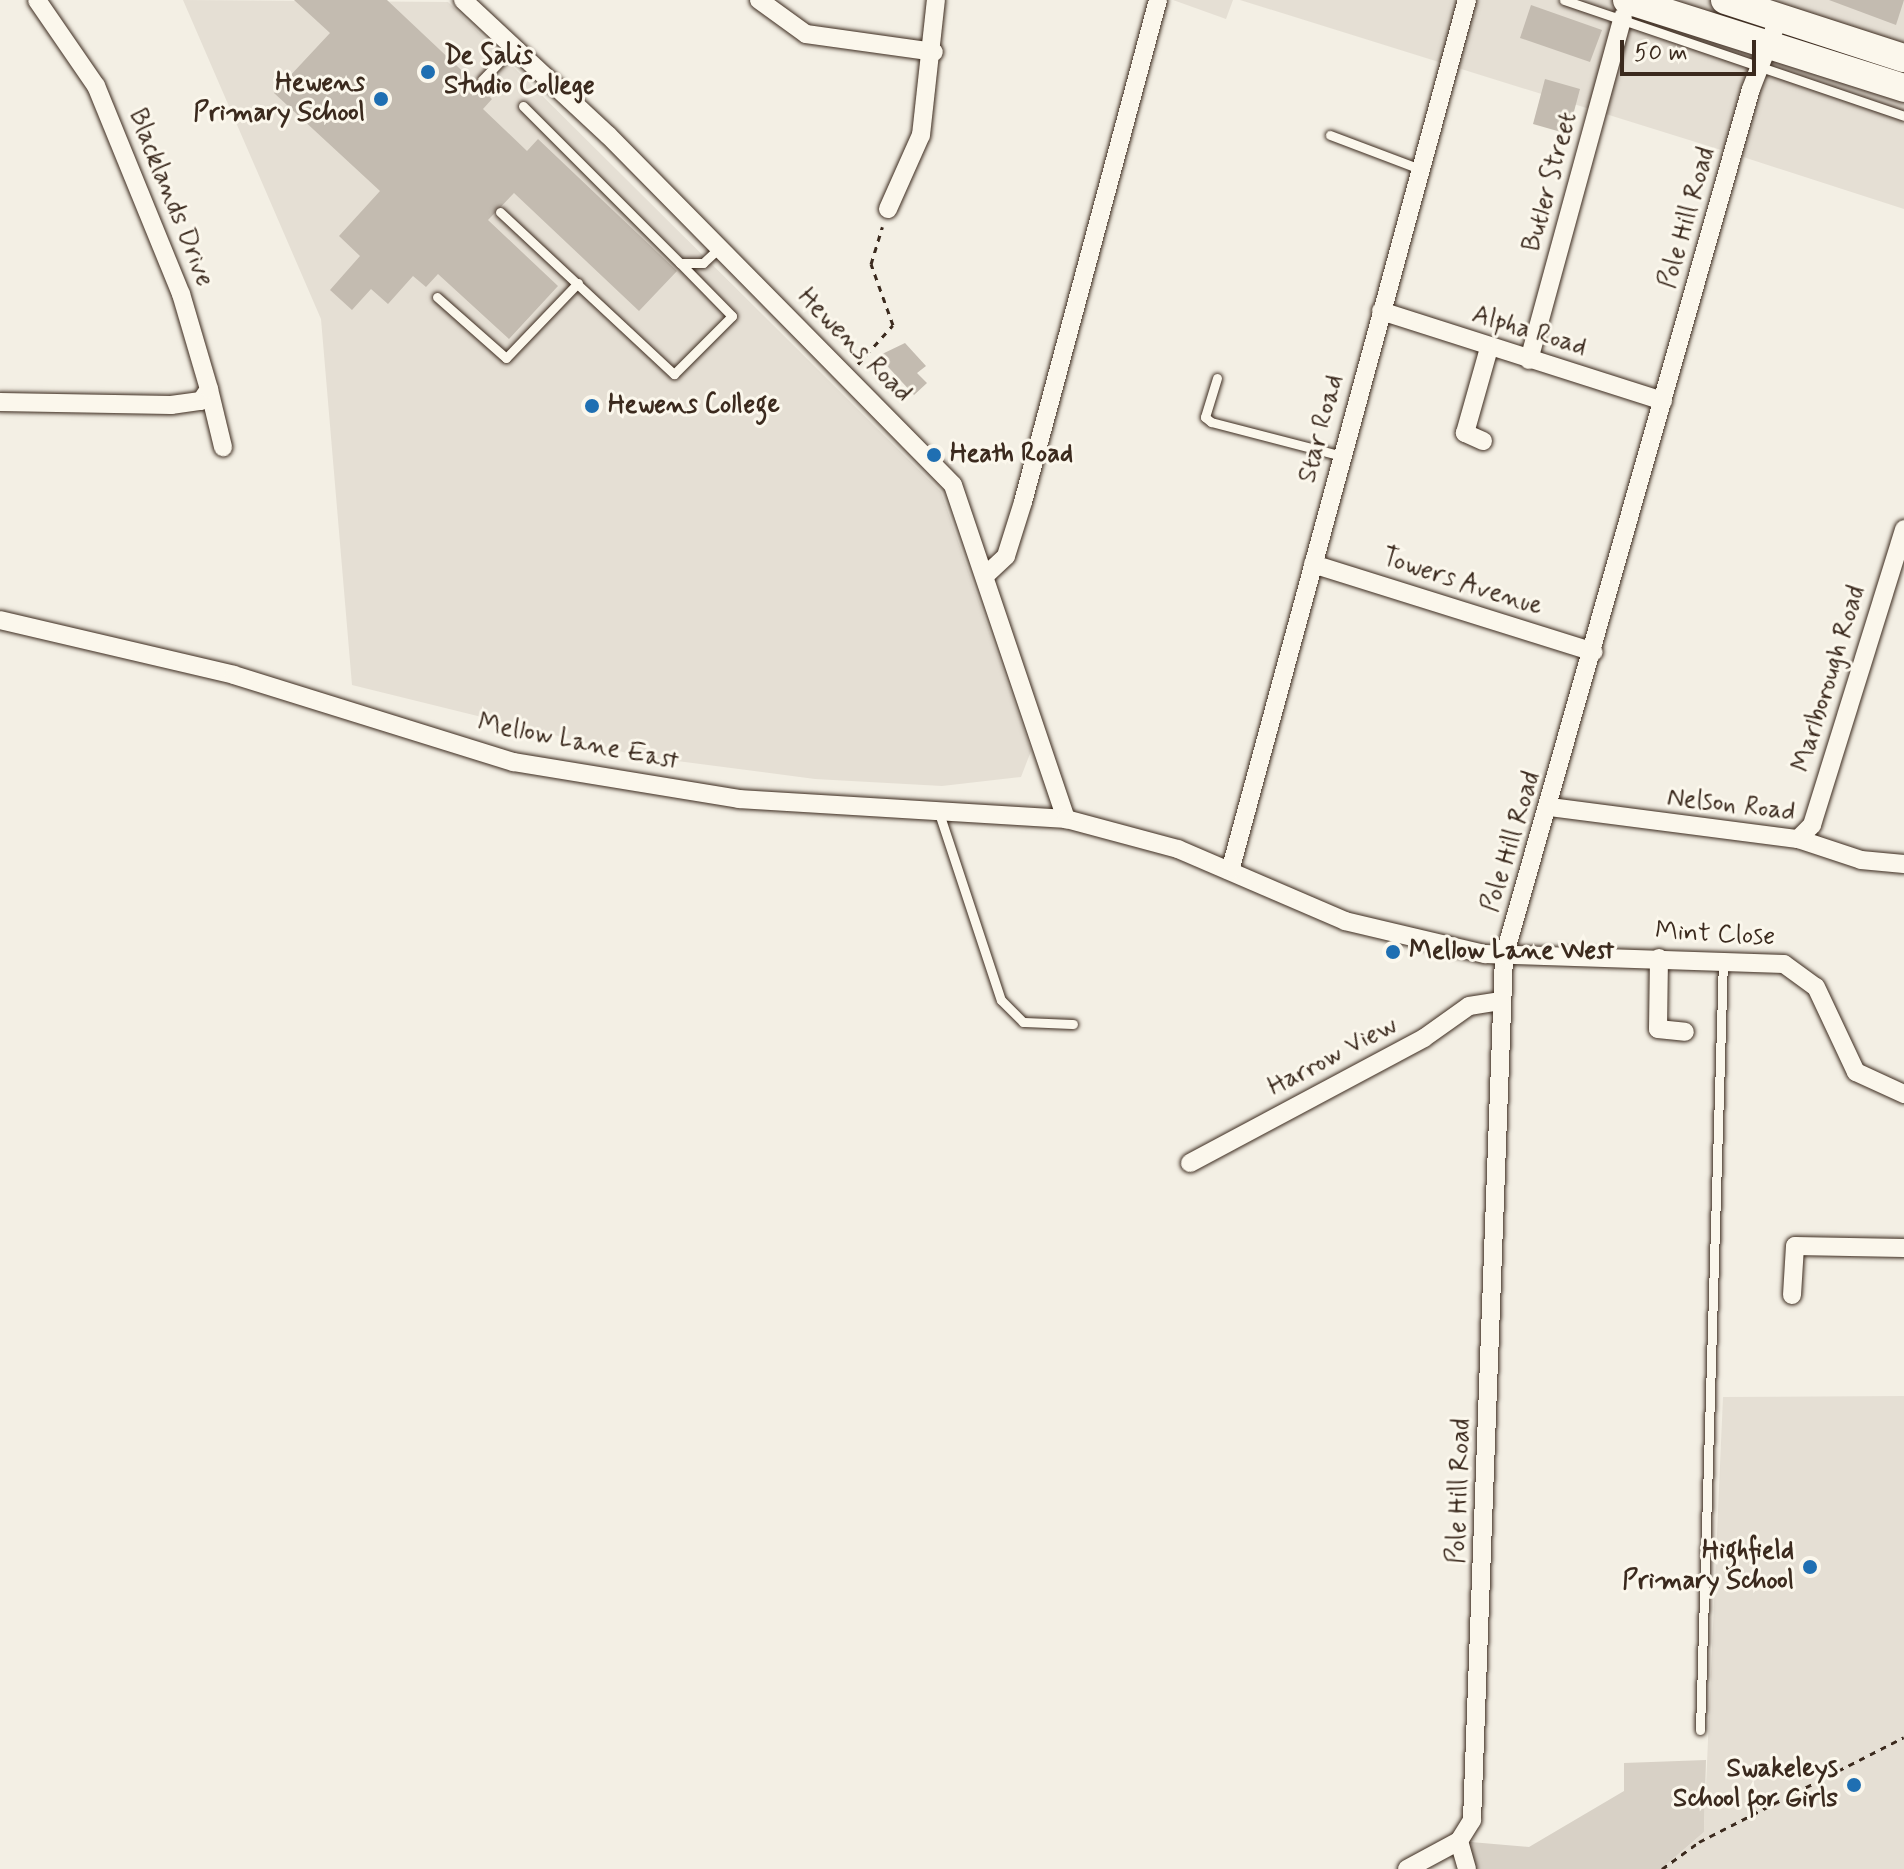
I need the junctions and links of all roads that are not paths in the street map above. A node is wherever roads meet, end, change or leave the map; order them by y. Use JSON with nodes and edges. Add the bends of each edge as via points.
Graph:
{"nodes":[{"id":1,"x":37,"y":0,"type":"edge"},
{"id":2,"x":463,"y":0,"type":"edge"},
{"id":3,"x":759,"y":0,"type":"edge"},
{"id":4,"x":936,"y":0,"type":"edge"},
{"id":5,"x":1158,"y":0,"type":"edge"},
{"id":6,"x":1564,"y":0,"type":"edge"},
{"id":7,"x":1725,"y":0,"type":"edge"},
{"id":8,"x":1466,"y":4,"type":"edge"},
{"id":9,"x":1625,"y":8,"type":"edge"},
{"id":10,"x":1769,"y":43,"type":"junction"},
{"id":11,"x":516,"y":45,"type":"junction"},
{"id":12,"x":934,"y":52,"type":"junction"},
{"id":13,"x":1904,"y":58,"type":"edge"},
{"id":14,"x":482,"y":80,"type":"dead end"},
{"id":15,"x":1904,"y":88,"type":"edge"},
{"id":16,"x":523,"y":106,"type":"dead end"},
{"id":17,"x":1904,"y":116,"type":"edge"},
{"id":18,"x":1330,"y":135,"type":"dead end"},
{"id":19,"x":1420,"y":169,"type":"junction"},
{"id":20,"x":888,"y":209,"type":"road end"},
{"id":21,"x":500,"y":212,"type":"dead end"},
{"id":22,"x":720,"y":247,"type":"junction"},
{"id":23,"x":680,"y":263,"type":"junction"},
{"id":24,"x":578,"y":283,"type":"junction"},
{"id":25,"x":437,"y":297,"type":"dead end"},
{"id":26,"x":1381,"y":311,"type":"junction"},
{"id":27,"x":1489,"y":348,"type":"junction"},
{"id":28,"x":1529,"y":360,"type":"junction"},
{"id":29,"x":1217,"y":378,"type":"dead end"},
{"id":30,"x":209,"y":389,"type":"junction"},
{"id":31,"x":1663,"y":401,"type":"junction"},
{"id":32,"x":0,"y":402,"type":"edge"},
{"id":33,"x":1483,"y":441,"type":"dead end"},
{"id":34,"x":223,"y":447,"type":"dead end"},
{"id":35,"x":1342,"y":456,"type":"junction"},
{"id":36,"x":1904,"y":529,"type":"edge"},
{"id":37,"x":1313,"y":564,"type":"junction"},
{"id":38,"x":987,"y":574,"type":"junction"},
{"id":39,"x":0,"y":620,"type":"edge"},
{"id":40,"x":1594,"y":652,"type":"junction"},
{"id":41,"x":1550,"y":807,"type":"junction"},
{"id":42,"x":939,"y":813,"type":"junction"},
{"id":43,"x":1066,"y":819,"type":"junction"},
{"id":44,"x":1798,"y":839,"type":"junction"},
{"id":45,"x":1904,"y":864,"type":"edge"},
{"id":46,"x":1230,"y":871,"type":"junction"},
{"id":47,"x":1504,"y":957,"type":"junction"},
{"id":48,"x":1659,"y":958,"type":"junction"},
{"id":49,"x":1723,"y":960,"type":"junction"},
{"id":50,"x":1500,"y":1001,"type":"junction"},
{"id":51,"x":1073,"y":1024,"type":"dead end"},
{"id":52,"x":1685,"y":1032,"type":"dead end"},
{"id":53,"x":1904,"y":1094,"type":"edge"},
{"id":54,"x":1190,"y":1163,"type":"dead end"},
{"id":55,"x":1904,"y":1248,"type":"edge"},
{"id":56,"x":1792,"y":1295,"type":"dead end"},
{"id":57,"x":1700,"y":1730,"type":"dead end"},
{"id":58,"x":1459,"y":1841,"type":"junction"},
{"id":59,"x":1407,"y":1869,"type":"edge"},
{"id":60,"x":1467,"y":1869,"type":"edge"}],
"edges":[{"from":1,"to":30,"type":"street","name":"Blacklands Drive","via":[[96,86],[181,294]]},
{"from":2,"to":11,"type":"street","name":"Hewens Road"},
{"from":3,"to":12,"type":"street","via":[[806,34]]},
{"from":4,"to":12,"type":"street"},
{"from":5,"to":38,"type":"street","via":[[1016,526],[1006,556]]},
{"from":6,"to":9,"type":"lane"},
{"from":7,"to":10,"type":"main road"},
{"from":8,"to":19,"type":"street","name":"Star Road"},
{"from":9,"to":10,"type":"main road"},
{"from":9,"to":28,"type":"street","name":"Butler Street"},
{"from":10,"to":13,"type":"main road"},
{"from":10,"to":15,"type":"main road"},
{"from":10,"to":17,"type":"lane"},
{"from":10,"to":31,"type":"street","name":"Pole Hill Road"},
{"from":11,"to":14,"type":"lane"},
{"from":11,"to":22,"type":"street","name":"Hewens Road"},
{"from":12,"to":20,"type":"street","via":[[921,135]]},
{"from":16,"to":23,"type":"lane"},
{"from":18,"to":19,"type":"lane"},
{"from":19,"to":26,"type":"street","name":"Star Road"},
{"from":21,"to":24,"type":"lane"},
{"from":22,"to":23,"type":"lane","via":[[703,263]]},
{"from":22,"to":38,"type":"street","name":"Hewens Road","via":[[953,485]]},
{"from":23,"to":24,"type":"lane","via":[[732,316],[674,374]]},
{"from":24,"to":25,"type":"lane","via":[[506,358]]},
{"from":26,"to":27,"type":"street","name":"Alpha Road"},
{"from":26,"to":35,"type":"street","name":"Star Road"},
{"from":27,"to":28,"type":"street","name":"Alpha Road"},
{"from":27,"to":33,"type":"street","via":[[1465,433]]},
{"from":28,"to":31,"type":"street","name":"Alpha Road"},
{"from":29,"to":35,"type":"lane","via":[[1205,417],[1211,422]]},
{"from":30,"to":32,"type":"street","via":[[201,401],[171,405]]},
{"from":30,"to":34,"type":"street","name":"Blacklands Drive"},
{"from":31,"to":40,"type":"street","name":"Pole Hill Road"},
{"from":35,"to":37,"type":"street","name":"Star Road"},
{"from":36,"to":44,"type":"street","name":"Marlborough Road","via":[[1812,825]]},
{"from":37,"to":40,"type":"street","name":"Towers Avenue"},
{"from":37,"to":46,"type":"street","name":"Star Road"},
{"from":38,"to":43,"type":"street","name":"Hewens Road"},
{"from":39,"to":42,"type":"street","name":"Mellow Lane East","via":[[234,675],[514,762],[739,799]]},
{"from":40,"to":41,"type":"street","name":"Pole Hill Road"},
{"from":41,"to":44,"type":"street","name":"Nelson Road"},
{"from":41,"to":47,"type":"street","name":"Pole Hill Road"},
{"from":42,"to":43,"type":"street","name":"Mellow Lane East"},
{"from":42,"to":51,"type":"lane","via":[[1001,1000],[1023,1022]]},
{"from":43,"to":46,"type":"street"},
{"from":44,"to":45,"type":"street","name":"Nelson Road","via":[[1861,860]]},
{"from":46,"to":47,"type":"street","via":[[1345,921]]},
{"from":47,"to":48,"type":"street","name":"Mint Close"},
{"from":47,"to":50,"type":"street","name":"Pole Hill Road"},
{"from":48,"to":49,"type":"street","name":"Mint Close"},
{"from":48,"to":52,"type":"street","via":[[1658,1029]]},
{"from":49,"to":53,"type":"street","name":"Mint Close","via":[[1784,964],[1805,976],[1856,1072]]},
{"from":49,"to":57,"type":"lane"},
{"from":50,"to":54,"type":"street","name":"Harrow View","via":[[1469,1006],[1424,1038]]},
{"from":50,"to":58,"type":"street","name":"Pole Hill Road","via":[[1474,1805]]},
{"from":55,"to":56,"type":"street","via":[[1795,1246]]},
{"from":58,"to":59,"type":"street"},
{"from":58,"to":60,"type":"street"}]}
